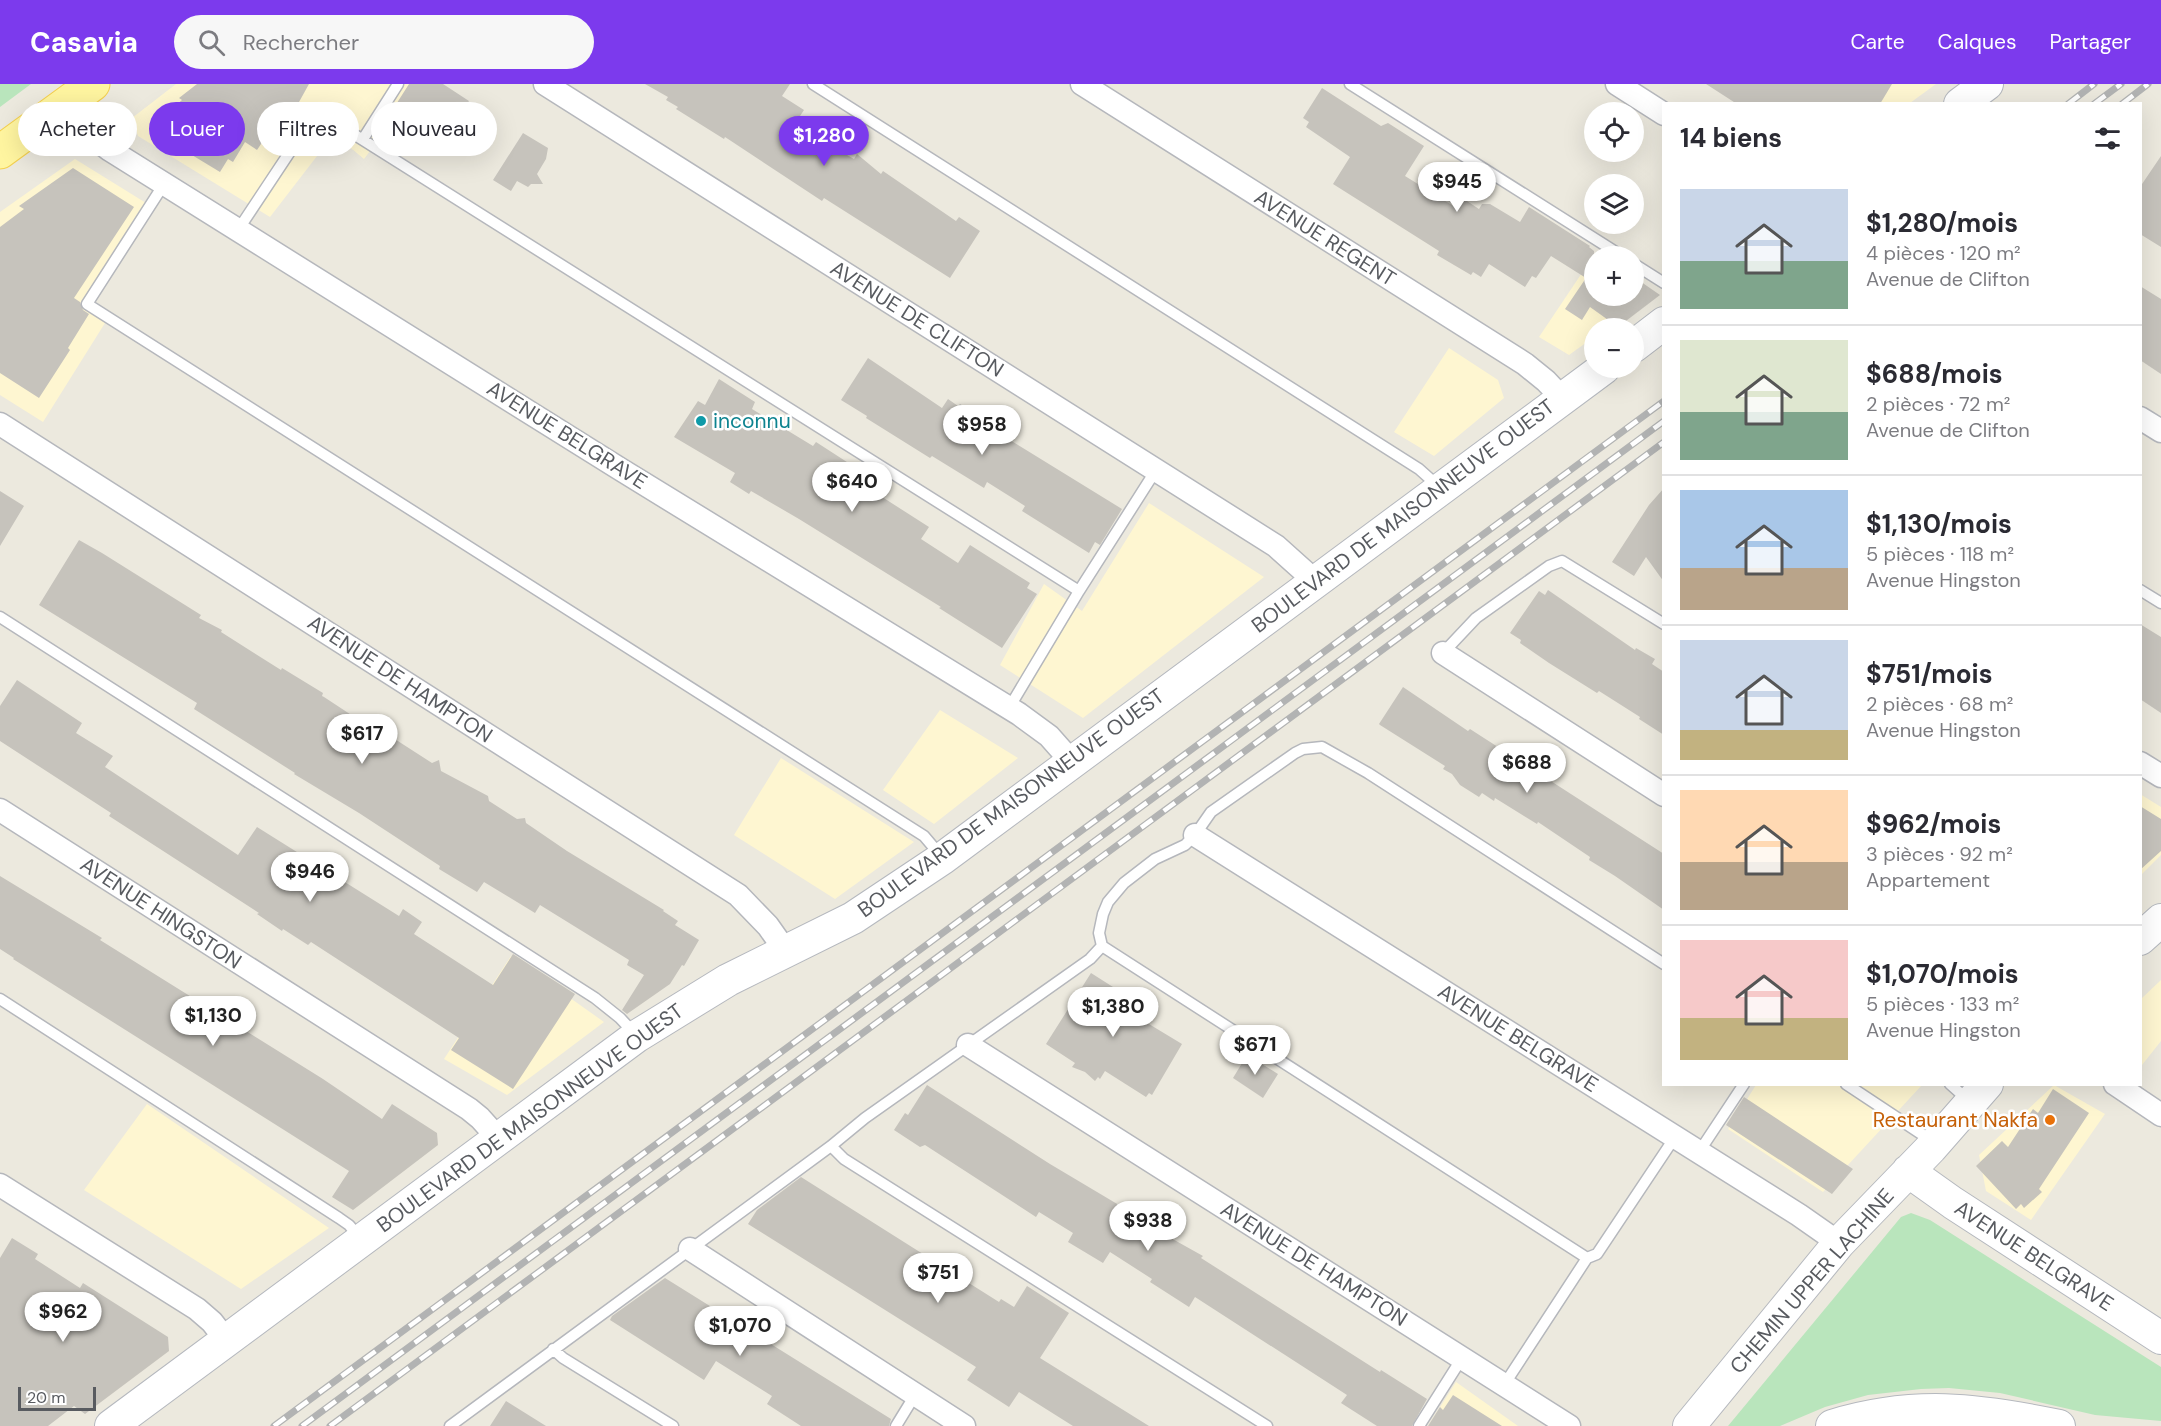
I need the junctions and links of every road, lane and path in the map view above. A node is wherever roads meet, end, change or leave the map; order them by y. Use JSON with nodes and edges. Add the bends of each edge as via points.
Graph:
{"nodes":[{"id":1,"x":93,"y":84,"type":"edge"},
{"id":2,"x":399,"y":84,"type":"edge"},
{"id":3,"x":544,"y":84,"type":"edge"},
{"id":4,"x":813,"y":84,"type":"edge"},
{"id":5,"x":1082,"y":84,"type":"edge"},
{"id":6,"x":1350,"y":84,"type":"edge"},
{"id":7,"x":1617,"y":84,"type":"edge"},
{"id":8,"x":1987,"y":84,"type":"edge"},
{"id":9,"x":69,"y":102,"type":"edge"},
{"id":10,"x":1963,"y":102,"type":"edge"},
{"id":11,"x":1662,"y":113,"type":"edge"},
{"id":12,"x":18,"y":139,"type":"edge"},
{"id":13,"x":363,"y":139,"type":"junction"},
{"id":14,"x":0,"y":152,"type":"edge"},
{"id":15,"x":120,"y":156,"type":"edge"},
{"id":16,"x":164,"y":184,"type":"junction"},
{"id":17,"x":238,"y":230,"type":"junction"},
{"id":18,"x":1606,"y":246,"type":"edge"},
{"id":19,"x":1644,"y":270,"type":"edge"},
{"id":20,"x":1662,"y":282,"type":"edge"},
{"id":21,"x":1662,"y":325,"type":"edge"},
{"id":22,"x":1644,"y":338,"type":"edge"},
{"id":23,"x":1590,"y":378,"type":"edge"},
{"id":24,"x":1562,"y":398,"type":"junction"},
{"id":25,"x":2142,"y":419,"type":"edge"},
{"id":26,"x":0,"y":424,"type":"edge"},
{"id":27,"x":2161,"y":431,"type":"edge"},
{"id":28,"x":1156,"y":470,"type":"junction"},
{"id":29,"x":1440,"y":490,"type":"junction"},
{"id":30,"x":1315,"y":581,"type":"junction"},
{"id":31,"x":1079,"y":591,"type":"junction"},
{"id":32,"x":2142,"y":591,"type":"edge"},
{"id":33,"x":2161,"y":603,"type":"edge"},
{"id":34,"x":0,"y":617,"type":"edge"},
{"id":35,"x":1662,"y":623,"type":"edge"},
{"id":36,"x":1443,"y":653,"type":"joint"},
{"id":37,"x":1009,"y":708,"type":"junction"},
{"id":38,"x":1072,"y":762,"type":"junction"},
{"id":39,"x":2142,"y":764,"type":"edge"},
{"id":40,"x":2161,"y":776,"type":"edge"},
{"id":41,"x":1662,"y":794,"type":"edge"},
{"id":42,"x":0,"y":810,"type":"edge"},
{"id":43,"x":1195,"y":835,"type":"junction"},
{"id":44,"x":943,"y":858,"type":"junction"},
{"id":45,"x":1102,"y":946,"type":"junction"},
{"id":46,"x":785,"y":950,"type":"junction"},
{"id":47,"x":1662,"y":963,"type":"edge"},
{"id":48,"x":0,"y":999,"type":"edge"},
{"id":49,"x":637,"y":1036,"type":"junction"},
{"id":50,"x":968,"y":1045,"type":"junction"},
{"id":51,"x":1743,"y":1086,"type":"edge"},
{"id":52,"x":1849,"y":1086,"type":"edge"},
{"id":53,"x":2118,"y":1086,"type":"edge"},
{"id":54,"x":1969,"y":1090,"type":"edge"},
{"id":55,"x":2161,"y":1114,"type":"edge"},
{"id":56,"x":1675,"y":1137,"type":"junction"},
{"id":57,"x":498,"y":1138,"type":"junction"},
{"id":58,"x":1935,"y":1142,"type":"junction"},
{"id":59,"x":831,"y":1146,"type":"junction"},
{"id":60,"x":1699,"y":1152,"type":"junction"},
{"id":61,"x":1908,"y":1171,"type":"junction"},
{"id":62,"x":0,"y":1185,"type":"edge"},
{"id":63,"x":361,"y":1240,"type":"junction"},
{"id":64,"x":1839,"y":1243,"type":"junction"},
{"id":65,"x":690,"y":1249,"type":"junction"},
{"id":66,"x":1587,"y":1258,"type":"junction"},
{"id":67,"x":2161,"y":1338,"type":"edge"},
{"id":68,"x":226,"y":1340,"type":"junction"},
{"id":69,"x":553,"y":1349,"type":"junction"},
{"id":70,"x":1462,"y":1358,"type":"junction"},
{"id":71,"x":1504,"y":1385,"type":"junction"},
{"id":72,"x":915,"y":1395,"type":"junction"},
{"id":73,"x":111,"y":1426,"type":"edge"},
{"id":74,"x":450,"y":1426,"type":"edge"},
{"id":75,"x":673,"y":1426,"type":"edge"},
{"id":76,"x":896,"y":1426,"type":"edge"},
{"id":77,"x":964,"y":1426,"type":"edge"},
{"id":78,"x":1267,"y":1426,"type":"edge"},
{"id":79,"x":1419,"y":1426,"type":"edge"},
{"id":80,"x":1569,"y":1426,"type":"edge"},
{"id":81,"x":1689,"y":1426,"type":"edge"},
{"id":82,"x":1832,"y":1426,"type":"edge"},
{"id":83,"x":2059,"y":1426,"type":"edge"}],
"edges":[{"from":1,"to":9,"type":"main road"},
{"from":2,"to":13,"type":"lane"},
{"from":3,"to":28,"type":"street","name":"AVENUE DE CLIFTON"},
{"from":4,"to":29,"type":"lane","via":[[1419,469]]},
{"from":5,"to":24,"type":"street","name":"AVENUE REGENT","via":[[1525,364]]},
{"from":6,"to":18,"type":"lane"},
{"from":7,"to":11,"type":"street"},
{"from":8,"to":10,"type":"street"},
{"from":12,"to":14,"type":"main road"},
{"from":13,"to":17,"type":"lane","via":[[317,111]]},
{"from":13,"to":31,"type":"lane"},
{"from":15,"to":16,"type":"street","name":"AVENUE BELGRAVE"},
{"from":16,"to":17,"type":"street","name":"AVENUE BELGRAVE"},
{"from":16,"to":44,"type":"lane","via":[[87,304],[924,836]]},
{"from":17,"to":37,"type":"street","name":"AVENUE BELGRAVE"},
{"from":19,"to":20,"type":"lane"},
{"from":21,"to":22,"type":"street"},
{"from":23,"to":24,"type":"street","name":"BOULEVARD DE MAISONNEUVE OUEST"},
{"from":24,"to":29,"type":"street","name":"BOULEVARD DE MAISONNEUVE OUEST"},
{"from":25,"to":27,"type":"street"},
{"from":26,"to":46,"type":"street","name":"AVENUE DE HAMPTON","via":[[738,895]]},
{"from":28,"to":30,"type":"street","name":"AVENUE DE CLIFTON","via":[[1276,546]]},
{"from":28,"to":31,"type":"lane"},
{"from":29,"to":30,"type":"street","name":"BOULEVARD DE MAISONNEUVE OUEST"},
{"from":30,"to":38,"type":"street","name":"BOULEVARD DE MAISONNEUVE OUEST"},
{"from":31,"to":37,"type":"lane"},
{"from":32,"to":33,"type":"lane"},
{"from":34,"to":49,"type":"lane","via":[[595,998]]},
{"from":35,"to":36,"type":"lane","via":[[1562,561],[1549,566],[1476,618]]},
{"from":36,"to":41,"type":"street"},
{"from":37,"to":38,"type":"street","name":"AVENUE BELGRAVE","via":[[1049,736]]},
{"from":38,"to":44,"type":"street","name":"BOULEVARD DE MAISONNEUVE OUEST"},
{"from":39,"to":40,"type":"street"},
{"from":42,"to":57,"type":"street","name":"AVENUE HINGSTON","via":[[469,1109]]},
{"from":43,"to":45,"type":"lane","via":[[1185,845],[1139,870],[1116,892],[1099,924]]},
{"from":43,"to":47,"type":"lane","via":[[1220,805],[1303,749],[1322,747]]},
{"from":43,"to":56,"type":"street","name":"AVENUE BELGRAVE"},
{"from":44,"to":46,"type":"street","name":"BOULEVARD DE MAISONNEUVE OUEST","via":[[853,918]]},
{"from":45,"to":50,"type":"lane"},
{"from":45,"to":66,"type":"lane"},
{"from":46,"to":49,"type":"street","name":"BOULEVARD DE MAISONNEUVE OUEST"},
{"from":48,"to":63,"type":"lane","via":[[339,1218]]},
{"from":49,"to":57,"type":"street","name":"BOULEVARD DE MAISONNEUVE OUEST"},
{"from":50,"to":59,"type":"lane"},
{"from":50,"to":70,"type":"street","name":"AVENUE DE HAMPTON"},
{"from":51,"to":60,"type":"lane"},
{"from":52,"to":58,"type":"lane"},
{"from":53,"to":55,"type":"street"},
{"from":54,"to":58,"type":"street","name":"CHEMIN UPPER LACHINE"},
{"from":56,"to":60,"type":"street","name":"AVENUE BELGRAVE"},
{"from":56,"to":66,"type":"lane","via":[[1598,1254]]},
{"from":57,"to":63,"type":"street","name":"BOULEVARD DE MAISONNEUVE OUEST"},
{"from":58,"to":61,"type":"street","name":"CHEMIN UPPER LACHINE"},
{"from":59,"to":65,"type":"lane"},
{"from":59,"to":78,"type":"lane","via":[[844,1159]]},
{"from":60,"to":64,"type":"street","name":"AVENUE BELGRAVE"},
{"from":61,"to":64,"type":"street","name":"CHEMIN UPPER LACHINE"},
{"from":61,"to":67,"type":"street","name":"AVENUE BELGRAVE"},
{"from":62,"to":68,"type":"street","via":[[197,1309]]},
{"from":63,"to":68,"type":"street","name":"BOULEVARD DE MAISONNEUVE OUEST"},
{"from":64,"to":81,"type":"street","name":"CHEMIN UPPER LACHINE"},
{"from":65,"to":69,"type":"lane"},
{"from":65,"to":72,"type":"street"},
{"from":66,"to":71,"type":"lane"},
{"from":68,"to":73,"type":"street","name":"BOULEVARD DE MAISONNEUVE OUEST"},
{"from":69,"to":74,"type":"lane"},
{"from":69,"to":75,"type":"lane"},
{"from":70,"to":71,"type":"street","name":"AVENUE DE HAMPTON"},
{"from":70,"to":79,"type":"lane"},
{"from":71,"to":80,"type":"street","name":"AVENUE DE HAMPTON"},
{"from":72,"to":76,"type":"lane"},
{"from":72,"to":77,"type":"street"},
{"from":82,"to":83,"type":"street","via":[[1887,1412],[1947,1409]]}]}
